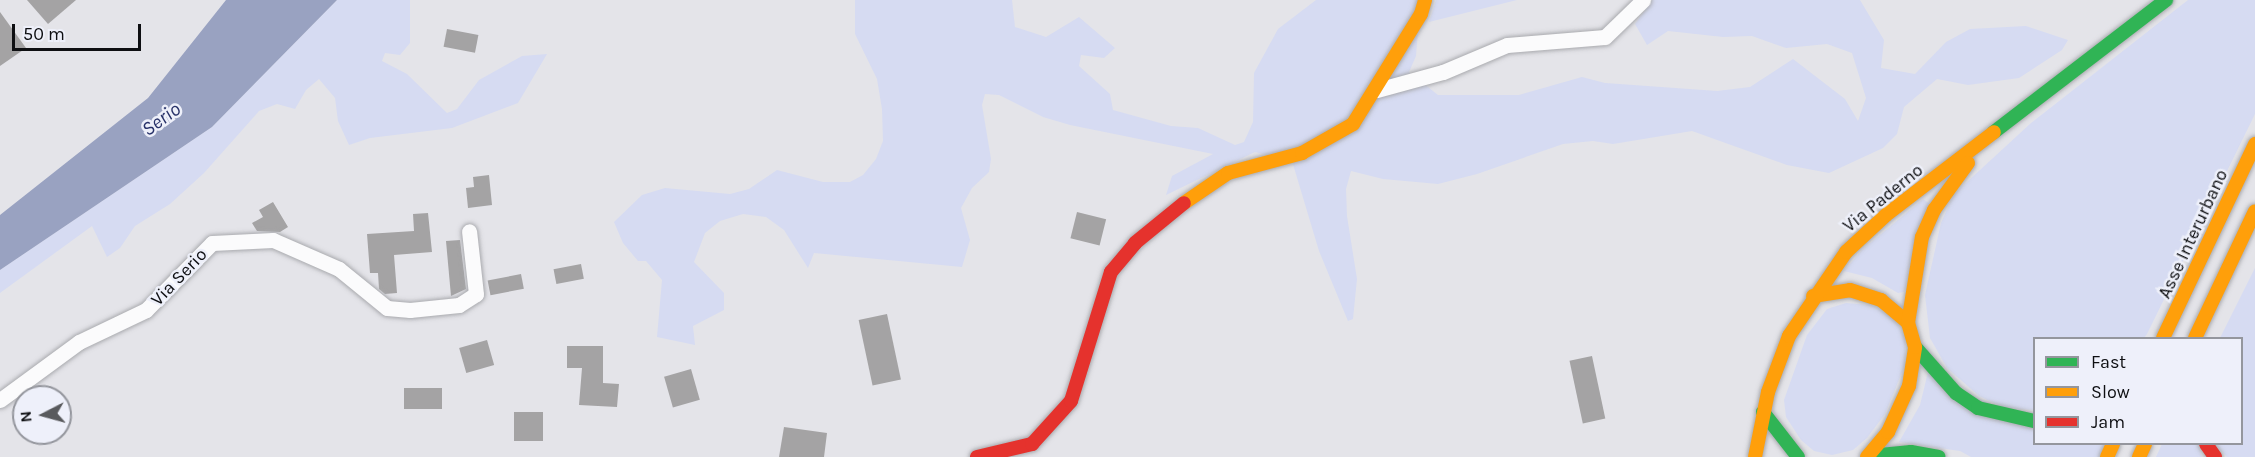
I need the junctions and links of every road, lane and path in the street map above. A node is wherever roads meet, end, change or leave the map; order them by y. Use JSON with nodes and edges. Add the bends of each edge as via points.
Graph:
{"nodes":[{"id":1,"x":1425,"y":0,"type":"edge"},
{"id":2,"x":1643,"y":0,"type":"edge"},
{"id":3,"x":2166,"y":0,"type":"edge"},
{"id":4,"x":1377,"y":90,"type":"junction"},
{"id":5,"x":1988,"y":140,"type":"junction"},
{"id":6,"x":2255,"y":144,"type":"edge"},
{"id":7,"x":2255,"y":212,"type":"edge"},
{"id":8,"x":469,"y":231,"type":"dead end"},
{"id":9,"x":1813,"y":296,"type":"junction"},
{"id":10,"x":2184,"y":296,"type":"junction"},
{"id":11,"x":2211,"y":305,"type":"junction"},
{"id":12,"x":1908,"y":323,"type":"junction"},
{"id":13,"x":2148,"y":337,"type":"edge"},
{"id":14,"x":2164,"y":337,"type":"edge"},
{"id":15,"x":2196,"y":337,"type":"edge"},
{"id":16,"x":2211,"y":337,"type":"edge"},
{"id":17,"x":1915,"y":347,"type":"junction"},
{"id":18,"x":0,"y":400,"type":"edge"},
{"id":19,"x":1763,"y":412,"type":"junction"},
{"id":20,"x":2033,"y":421,"type":"edge"},
{"id":21,"x":977,"y":457,"type":"edge"},
{"id":22,"x":1755,"y":457,"type":"edge"},
{"id":23,"x":1798,"y":457,"type":"edge"},
{"id":24,"x":1868,"y":457,"type":"edge"},
{"id":25,"x":1939,"y":457,"type":"edge"}],
"edges":[{"from":1,"to":4,"type":"main road","via":[[1421,14]]},
{"from":2,"to":4,"type":"street","via":[[1605,37],[1507,45],[1443,72]]},
{"from":3,"to":5,"type":"main road","name":"Via Paderno"},
{"from":4,"to":21,"type":"main road","via":[[1353,124],[1302,153],[1228,173],[1163,217],[1111,272],[1071,401],[1032,444]]},
{"from":5,"to":9,"type":"main road","name":"Via Paderno","via":[[1886,215],[1846,252]]},
{"from":5,"to":12,"type":"main road","name":"Via Paderno","via":[[1952,183],[1922,237]]},
{"from":6,"to":10,"type":"main road","name":"Asse Interurbano"},
{"from":7,"to":11,"type":"main road"},
{"from":8,"to":18,"type":"street","name":"Via Serio","via":[[476,294],[459,305],[410,310],[387,308],[339,269],[273,240],[212,243],[146,310],[80,342]]},
{"from":9,"to":12,"type":"main road","via":[[1850,290],[1881,300]]},
{"from":9,"to":19,"type":"main road","name":"Via Paderno","via":[[1789,336]]},
{"from":10,"to":13,"type":"main road","via":[[2168,304]]},
{"from":10,"to":14,"type":"main road","name":"Asse Interurbano"},
{"from":11,"to":15,"type":"main road"},
{"from":11,"to":16,"type":"main road","via":[[2216,323]]},
{"from":12,"to":17,"type":"main road","name":"Via Paderno"},
{"from":17,"to":20,"type":"main road","via":[[1956,393],[1978,408]]},
{"from":17,"to":24,"type":"main road","name":"Via Paderno","via":[[1909,386],[1899,412]]},
{"from":19,"to":22,"type":"main road","name":"Via Paderno"},
{"from":19,"to":23,"type":"main road"},
{"from":24,"to":25,"type":"main road","via":[[1911,452]]}]}
